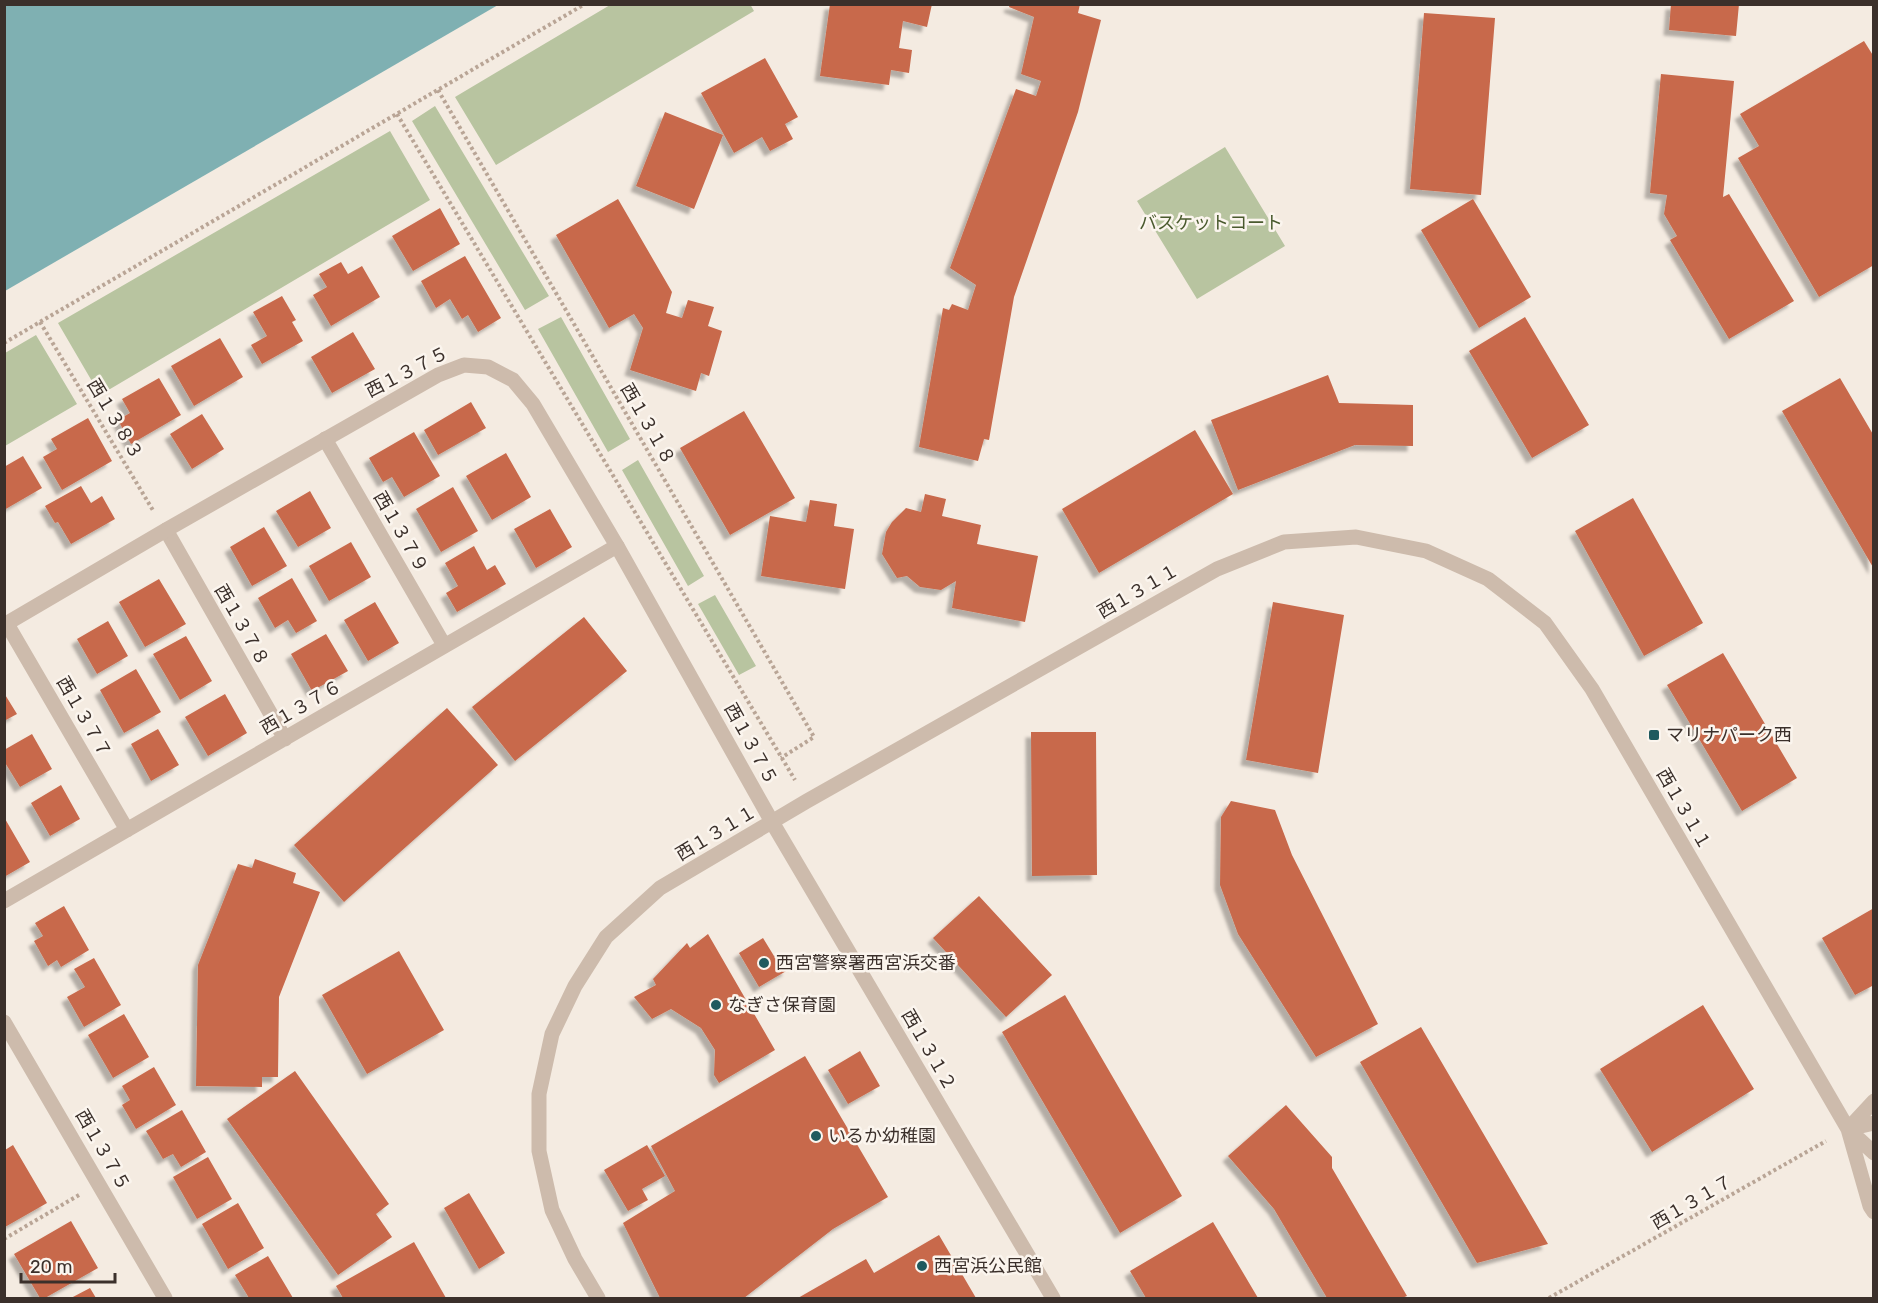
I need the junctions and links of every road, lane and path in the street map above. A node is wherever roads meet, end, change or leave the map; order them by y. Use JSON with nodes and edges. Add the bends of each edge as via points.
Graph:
{"nodes":[{"id":1,"x":585,"y":4,"type":"edge"},
{"id":2,"x":438,"y":90,"type":"junction"},
{"id":3,"x":397,"y":114,"type":"junction"},
{"id":4,"x":40,"y":322,"type":"junction"},
{"id":5,"x":4,"y":343,"type":"edge"},
{"id":6,"x":325,"y":439,"type":"junction"},
{"id":7,"x":166,"y":530,"type":"junction"},
{"id":8,"x":617,"y":546,"type":"junction"},
{"id":9,"x":6,"y":625,"type":"edge"},
{"id":10,"x":444,"y":645,"type":"junction"},
{"id":11,"x":285,"y":739,"type":"junction"},
{"id":12,"x":781,"y":758,"type":"junction"},
{"id":13,"x":807,"y":801,"type":"junction"},
{"id":14,"x":772,"y":822,"type":"junction"},
{"id":15,"x":127,"y":830,"type":"junction"},
{"id":16,"x":4,"y":901,"type":"edge"},
{"id":17,"x":4,"y":1022,"type":"edge"},
{"id":18,"x":1874,"y":1101,"type":"edge"},
{"id":19,"x":1874,"y":1123,"type":"edge"},
{"id":20,"x":1848,"y":1129,"type":"junction"},
{"id":21,"x":1874,"y":1153,"type":"edge"},
{"id":22,"x":100,"y":1184,"type":"junction"},
{"id":23,"x":1874,"y":1212,"type":"edge"},
{"id":24,"x":4,"y":1239,"type":"edge"},
{"id":25,"x":165,"y":1299,"type":"edge"},
{"id":26,"x":597,"y":1299,"type":"edge"},
{"id":27,"x":1053,"y":1299,"type":"edge"},
{"id":28,"x":1549,"y":1299,"type":"edge"}],
"edges":[{"from":1,"to":2,"type":"path"},
{"from":2,"to":3,"type":"path"},
{"from":2,"to":12,"type":"path","name":"西１３１８","via":[[814,737]]},
{"from":3,"to":4,"type":"path"},
{"from":3,"to":12,"type":"path"},
{"from":4,"to":5,"type":"path"},
{"from":4,"to":7,"type":"path","name":"西１３８３"},
{"from":6,"to":7,"type":"street","name":"西１３７５"},
{"from":6,"to":8,"type":"street","name":"西１３７５","via":[[438,375],[464,365],[488,367],[513,380],[533,404]]},
{"from":6,"to":10,"type":"street","name":"西１３７９"},
{"from":7,"to":9,"type":"street","name":"西１３７５"},
{"from":7,"to":11,"type":"street","name":"西１３７８"},
{"from":8,"to":10,"type":"street","name":"西１３７６"},
{"from":8,"to":14,"type":"street","name":"西１３７５"},
{"from":9,"to":15,"type":"street","name":"西１３７７"},
{"from":10,"to":11,"type":"street","name":"西１３７６"},
{"from":11,"to":15,"type":"street","name":"西１３７６"},
{"from":12,"to":13,"type":"path"},
{"from":13,"to":14,"type":"street","name":"西１３１１"},
{"from":13,"to":20,"type":"street","name":"西１３１１","via":[[1217,569],[1284,542],[1356,537],[1426,551],[1488,579],[1545,623],[1592,689]]},
{"from":14,"to":26,"type":"street","name":"西１３１１","via":[[660,888],[606,937],[575,986],[552,1034],[539,1094],[539,1151],[552,1210]]},
{"from":14,"to":27,"type":"street","name":"西１３１２"},
{"from":15,"to":16,"type":"street","name":"西１３７６"},
{"from":17,"to":22,"type":"street","name":"西１３７５"},
{"from":18,"to":20,"type":"street"},
{"from":19,"to":20,"type":"street"},
{"from":20,"to":21,"type":"street"},
{"from":20,"to":23,"type":"street"},
{"from":20,"to":28,"type":"path","name":"西１３１７"},
{"from":22,"to":24,"type":"path"},
{"from":22,"to":25,"type":"street","name":"西１３７５"}]}
